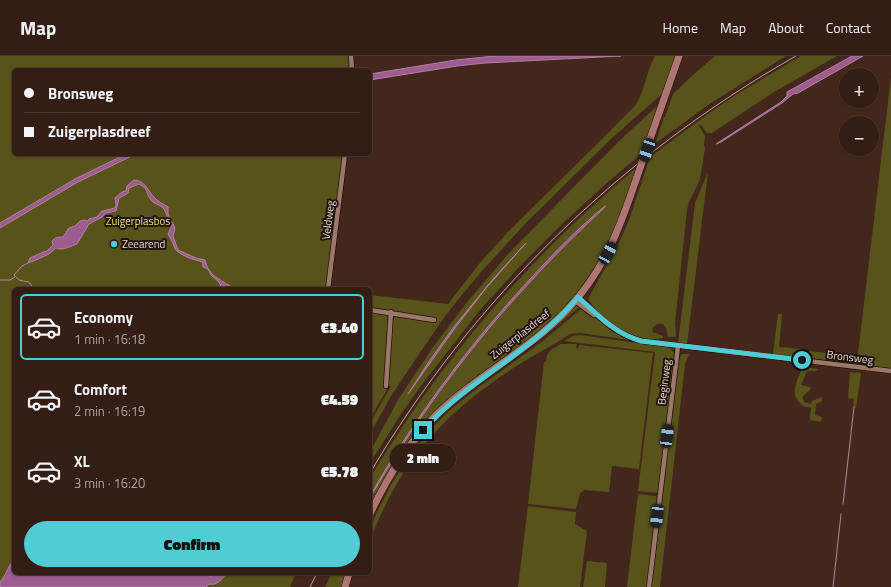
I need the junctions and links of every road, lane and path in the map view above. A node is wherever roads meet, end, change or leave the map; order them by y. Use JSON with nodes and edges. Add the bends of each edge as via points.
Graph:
{"nodes":[{"id":1,"x":351,"y":56,"type":"edge"},
{"id":2,"x":679,"y":56,"type":"edge"},
{"id":3,"x":352,"y":68,"type":"edge"},
{"id":4,"x":345,"y":156,"type":"edge"},
{"id":5,"x":328,"y":287,"type":"edge"},
{"id":6,"x":577,"y":299,"type":"junction"},
{"id":7,"x":372,"y":310,"type":"edge"},
{"id":8,"x":391,"y":312,"type":"junction"},
{"id":9,"x":434,"y":320,"type":"dead end"},
{"id":10,"x":678,"y":346,"type":"junction"},
{"id":11,"x":891,"y":371,"type":"edge"},
{"id":12,"x":386,"y":386,"type":"dead end"},
{"id":13,"x":372,"y":510,"type":"edge"},
{"id":14,"x":348,"y":575,"type":"edge"},
{"id":15,"x":345,"y":587,"type":"edge"},
{"id":16,"x":649,"y":587,"type":"edge"}],
"edges":[{"from":1,"to":3,"type":"street"},
{"from":2,"to":6,"type":"main road","name":"Zuigerplasdreef","bridge":true,"via":[[620,228],[598,269]]},
{"from":4,"to":5,"type":"street","name":"Veldweg"},
{"from":6,"to":10,"type":"street","name":"Bronsweg","via":[[594,315],[632,339]]},
{"from":6,"to":13,"type":"main road","name":"Zuigerplasdreef","via":[[540,335],[466,390],[436,416],[395,467]]},
{"from":7,"to":8,"type":"street"},
{"from":8,"to":9,"type":"street"},
{"from":8,"to":12,"type":"street"},
{"from":10,"to":11,"type":"street","name":"Bronsweg"},
{"from":10,"to":16,"type":"street","name":"Beginweg"},
{"from":14,"to":15,"type":"main road"}]}
